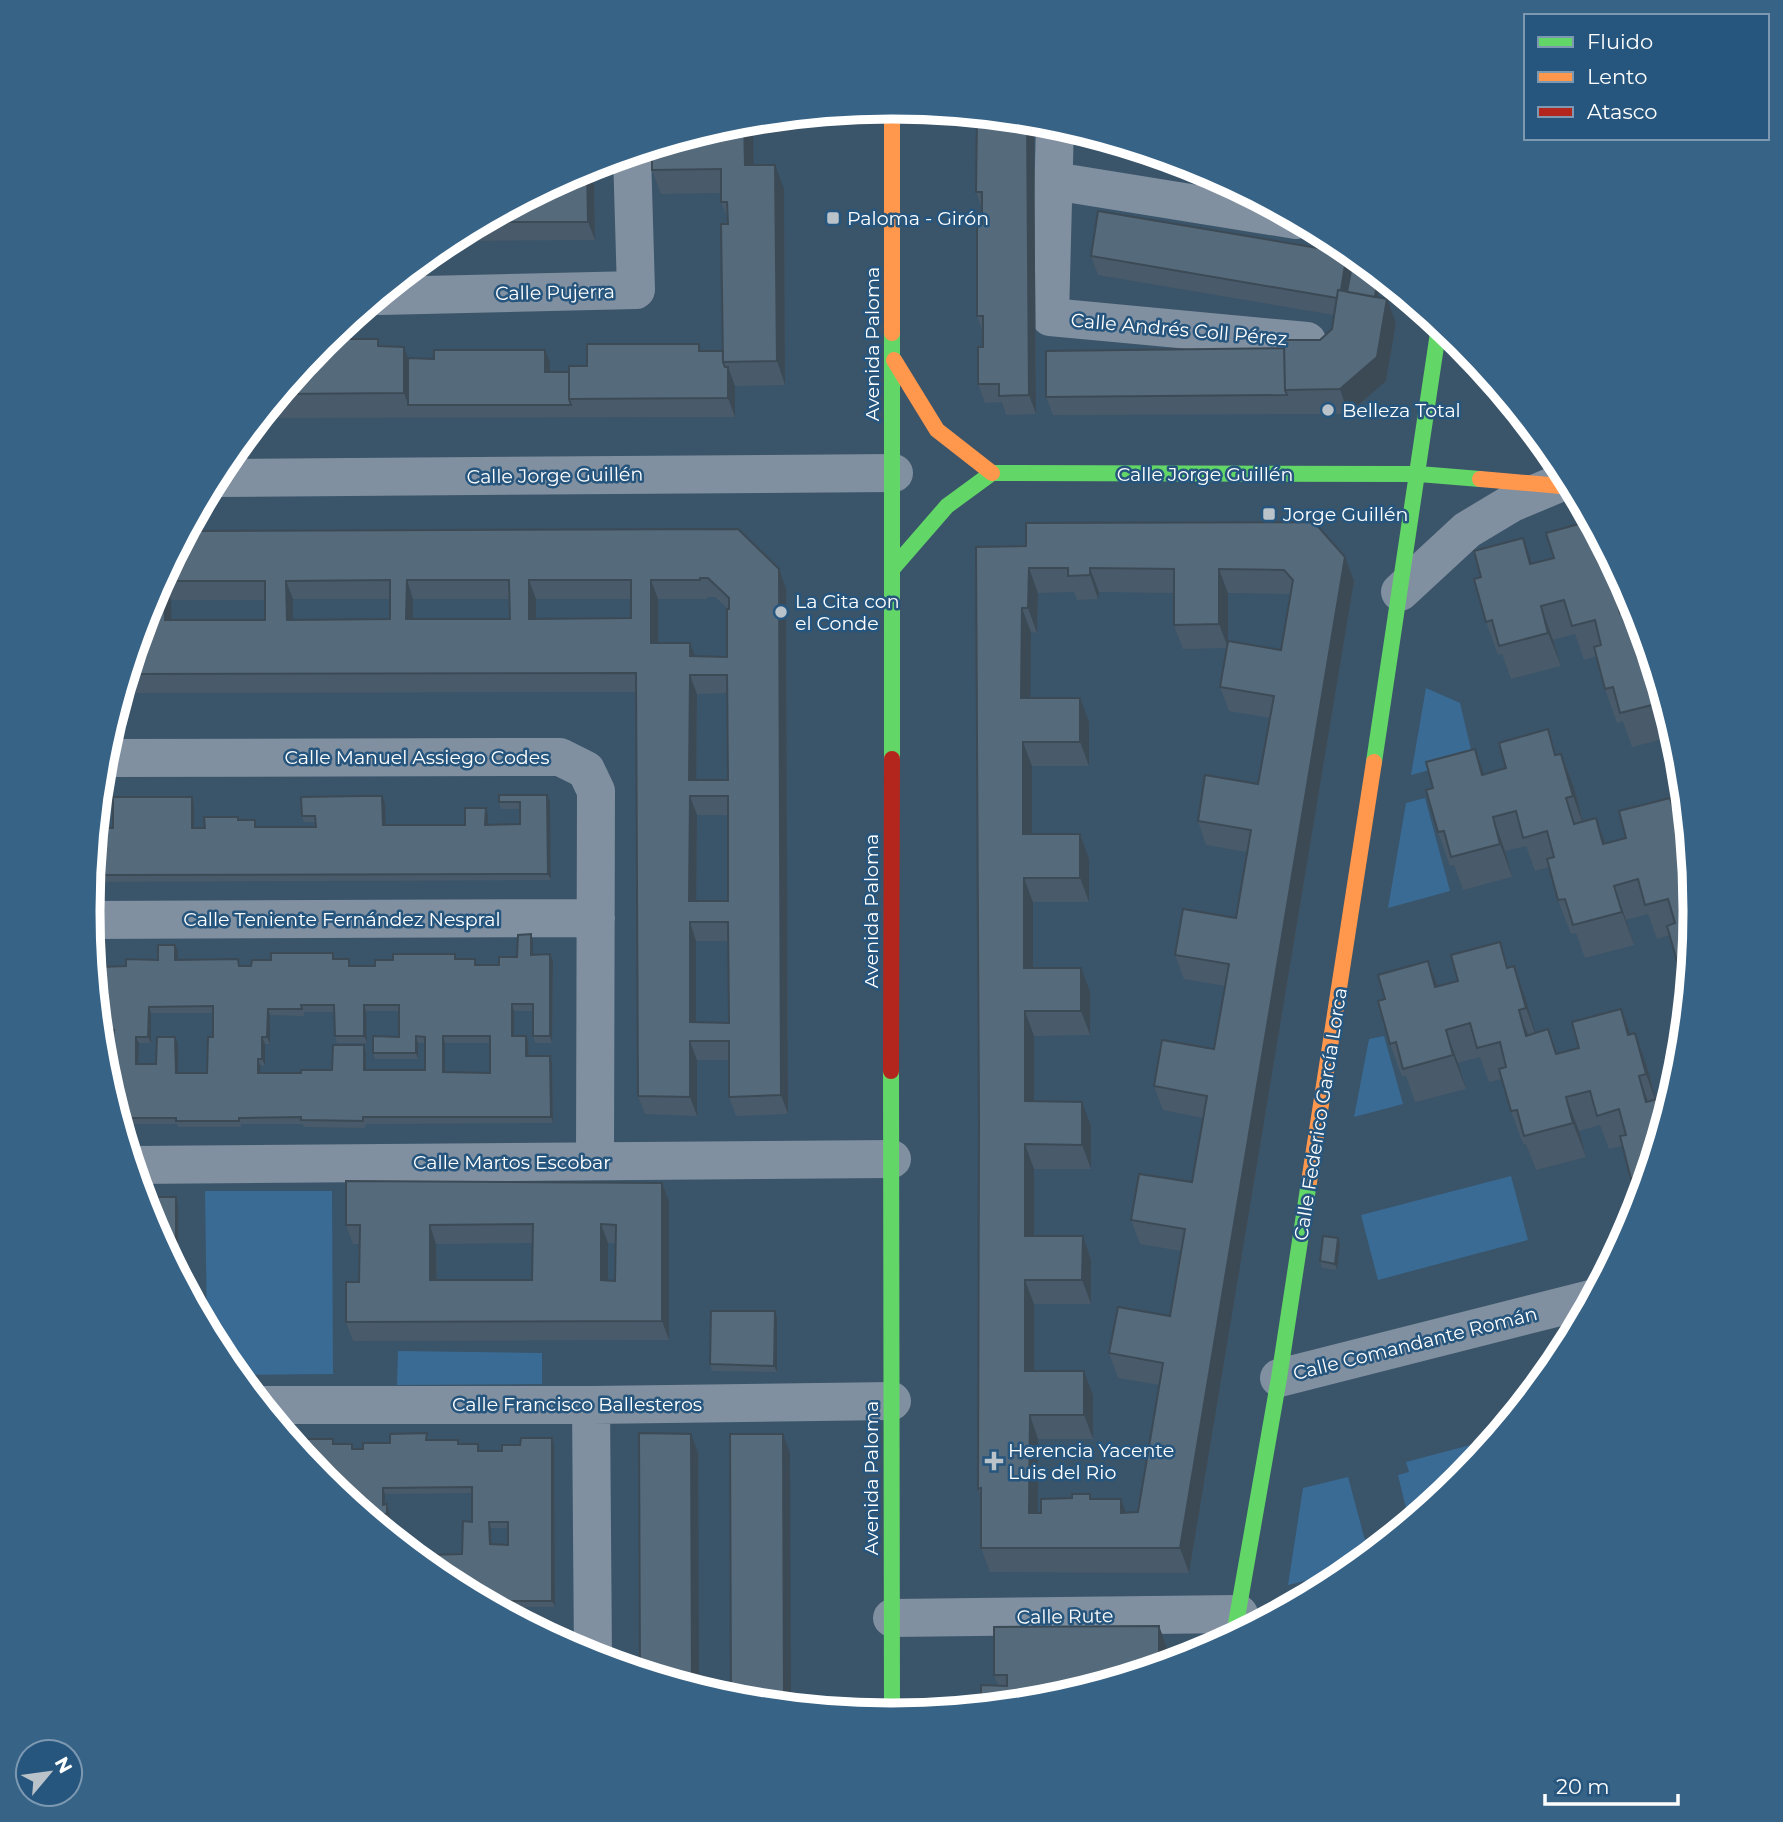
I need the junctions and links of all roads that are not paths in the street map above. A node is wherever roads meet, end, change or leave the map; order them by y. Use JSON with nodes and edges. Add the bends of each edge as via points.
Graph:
{"nodes":[{"id":1,"x":892,"y":119,"type":"edge"},
{"id":2,"x":1055,"y":136,"type":"edge"},
{"id":3,"x":632,"y":163,"type":"edge"},
{"id":4,"x":1054,"y":181,"type":"junction"},
{"id":5,"x":1270,"y":216,"type":"edge"},
{"id":6,"x":394,"y":296,"type":"edge"},
{"id":7,"x":1437,"y":338,"type":"edge"},
{"id":8,"x":1307,"y":341,"type":"edge"},
{"id":9,"x":893,"y":358,"type":"junction"},
{"id":10,"x":894,"y":473,"type":"junction"},
{"id":11,"x":992,"y":473,"type":"junction"},
{"id":12,"x":1419,"y":474,"type":"junction"},
{"id":13,"x":229,"y":478,"type":"edge"},
{"id":14,"x":1559,"y":486,"type":"edge"},
{"id":15,"x":1560,"y":487,"type":"edge"},
{"id":16,"x":894,"y":567,"type":"junction"},
{"id":17,"x":1401,"y":592,"type":"junction"},
{"id":18,"x":115,"y":758,"type":"edge"},
{"id":19,"x":596,"y":918,"type":"junction"},
{"id":20,"x":100,"y":920,"type":"edge"},
{"id":21,"x":892,"y":1159,"type":"junction"},
{"id":22,"x":595,"y":1161,"type":"junction"},
{"id":23,"x":142,"y":1165,"type":"edge"},
{"id":24,"x":1580,"y":1302,"type":"edge"},
{"id":25,"x":1279,"y":1377,"type":"junction"},
{"id":26,"x":892,"y":1401,"type":"junction"},
{"id":27,"x":273,"y":1405,"type":"edge"},
{"id":28,"x":591,"y":1405,"type":"junction"},
{"id":29,"x":892,"y":1618,"type":"junction"},
{"id":30,"x":1236,"y":1624,"type":"edge"},
{"id":31,"x":1233,"y":1625,"type":"edge"},
{"id":32,"x":585,"y":1640,"type":"edge"},
{"id":33,"x":892,"y":1703,"type":"edge"}],
"edges":[{"from":1,"to":9,"type":"street","name":"Avenida Paloma"},
{"from":2,"to":4,"type":"street"},
{"from":3,"to":6,"type":"street","name":"Calle Pujerra","via":[[636,290]]},
{"from":4,"to":5,"type":"street"},
{"from":4,"to":8,"type":"street","name":"Calle Andrés Coll Pérez","via":[[1050,317]]},
{"from":7,"to":12,"type":"street","name":"Calle Federico García Lorca"},
{"from":9,"to":10,"type":"street","name":"Avenida Paloma"},
{"from":9,"to":11,"type":"street","via":[[937,430]]},
{"from":10,"to":13,"type":"street","name":"Calle Jorge Guillén"},
{"from":10,"to":16,"type":"street","name":"Avenida Paloma"},
{"from":11,"to":12,"type":"street","name":"Calle Jorge Guillén"},
{"from":11,"to":16,"type":"street","via":[[947,506]]},
{"from":12,"to":14,"type":"street","name":"Calle Jorge Guillén"},
{"from":12,"to":17,"type":"street","name":"Calle Federico García Lorca"},
{"from":15,"to":17,"type":"street","via":[[1512,503],[1467,530]]},
{"from":16,"to":21,"type":"street","name":"Avenida Paloma"},
{"from":17,"to":25,"type":"street","name":"Calle Federico García Lorca"},
{"from":18,"to":19,"type":"street","name":"Calle Manuel Assiego Codes","via":[[560,757],[586,770],[596,792]]},
{"from":19,"to":20,"type":"street","name":"Calle Teniente Fernández Nespral"},
{"from":19,"to":22,"type":"street","name":"Calle Manuel Assiego Codes"},
{"from":21,"to":22,"type":"street","name":"Calle Martos Escobar"},
{"from":21,"to":26,"type":"street","name":"Avenida Paloma"},
{"from":22,"to":23,"type":"street","name":"Calle Martos Escobar"},
{"from":24,"to":25,"type":"street","name":"Calle Comandante Román"},
{"from":25,"to":30,"type":"street","name":"Calle Federico García Lorca"},
{"from":26,"to":28,"type":"street","name":"Calle Francisco Ballesteros"},
{"from":26,"to":29,"type":"street","name":"Avenida Paloma"},
{"from":27,"to":28,"type":"street","name":"Calle Francisco Ballesteros"},
{"from":28,"to":32,"type":"street"},
{"from":29,"to":31,"type":"street","name":"Calle Rute"},
{"from":29,"to":33,"type":"street","name":"Avenida Paloma"}]}
